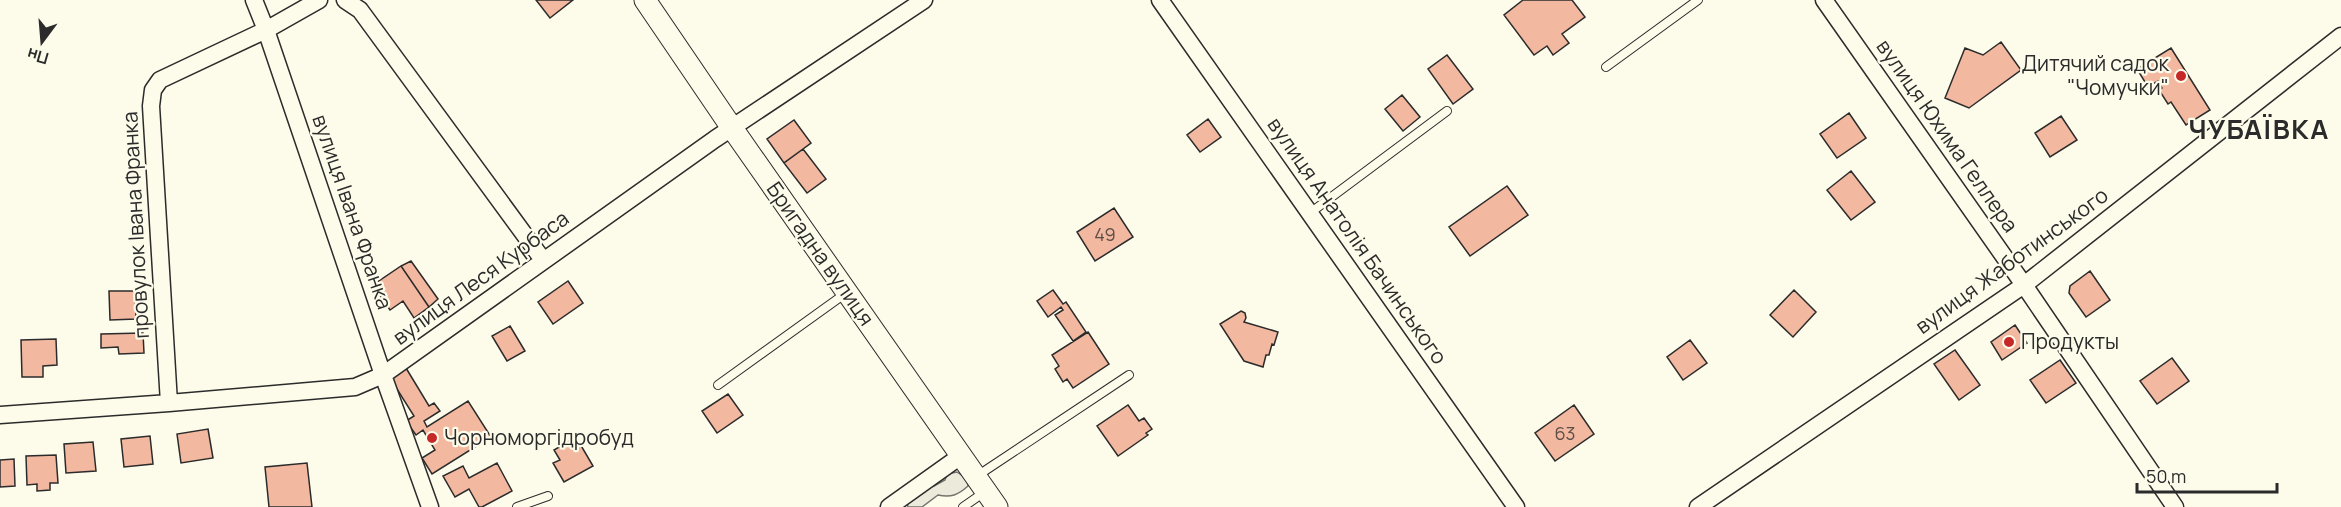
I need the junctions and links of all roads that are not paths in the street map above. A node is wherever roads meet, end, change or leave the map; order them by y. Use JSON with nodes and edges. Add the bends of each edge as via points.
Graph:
{"nodes":[{"id":1,"x":254,"y":0,"type":"edge"},
{"id":2,"x":319,"y":0,"type":"edge"},
{"id":3,"x":345,"y":0,"type":"edge"},
{"id":4,"x":645,"y":0,"type":"edge"},
{"id":5,"x":924,"y":0,"type":"edge"},
{"id":6,"x":1160,"y":0,"type":"edge"},
{"id":7,"x":1698,"y":0,"type":"edge"},
{"id":8,"x":1824,"y":0,"type":"edge"},
{"id":9,"x":266,"y":30,"type":"junction"},
{"id":10,"x":2341,"y":36,"type":"edge"},
{"id":11,"x":1606,"y":67,"type":"dead end"},
{"id":12,"x":1447,"y":111,"type":"dead end"},
{"id":13,"x":732,"y":128,"type":"junction"},
{"id":14,"x":1310,"y":213,"type":"junction"},
{"id":15,"x":543,"y":260,"type":"junction"},
{"id":16,"x":2024,"y":285,"type":"junction"},
{"id":17,"x":847,"y":292,"type":"junction"},
{"id":18,"x":383,"y":375,"type":"junction"},
{"id":19,"x":1129,"y":375,"type":"dead end"},
{"id":20,"x":718,"y":385,"type":"dead end"},
{"id":21,"x":169,"y":403,"type":"junction"},
{"id":22,"x":0,"y":415,"type":"edge"},
{"id":23,"x":962,"y":455,"type":"junction"},
{"id":24,"x":986,"y":491,"type":"edge"},
{"id":25,"x":548,"y":496,"type":"dead end"},
{"id":26,"x":430,"y":507,"type":"edge"},
{"id":27,"x":517,"y":507,"type":"edge"},
{"id":28,"x":889,"y":507,"type":"edge"},
{"id":29,"x":963,"y":507,"type":"edge"},
{"id":30,"x":1516,"y":507,"type":"edge"},
{"id":31,"x":1698,"y":507,"type":"edge"},
{"id":32,"x":2175,"y":507,"type":"edge"}],
"edges":[{"from":1,"to":9,"type":"street","name":"вулиця Івана Франка"},
{"from":2,"to":9,"type":"street","name":"провулок Івана Франка"},
{"from":3,"to":15,"type":"street","via":[[360,9]]},
{"from":4,"to":13,"type":"street","name":"Бригадна вулиця"},
{"from":5,"to":13,"type":"street","name":"вулиця Леся Курбаса"},
{"from":6,"to":14,"type":"street","name":"вулиця Анатолія Бачинського"},
{"from":7,"to":11,"type":"lane"},
{"from":8,"to":16,"type":"street","name":"вулиця Юхима Геллера"},
{"from":9,"to":18,"type":"street","name":"вулиця Івана Франка"},
{"from":9,"to":21,"type":"street","name":"провулок Івана Франка","via":[[160,80],[153,90]]},
{"from":10,"to":16,"type":"street","name":"вулиця Жаботинського"},
{"from":12,"to":14,"type":"lane"},
{"from":13,"to":15,"type":"street","name":"вулиця Леся Курбаса"},
{"from":13,"to":17,"type":"street","name":"Бригадна вулиця"},
{"from":14,"to":30,"type":"street","name":"вулиця Анатолія Бачинського"},
{"from":15,"to":18,"type":"street","name":"вулиця Леся Курбаса"},
{"from":16,"to":31,"type":"street","name":"вулиця Жаботинського"},
{"from":16,"to":32,"type":"street","name":"вулиця Юхима Геллера"},
{"from":17,"to":20,"type":"lane"},
{"from":17,"to":23,"type":"street","name":"Бригадна вулиця"},
{"from":18,"to":21,"type":"street","name":"вулиця Леся Курбаса","via":[[355,387]]},
{"from":18,"to":26,"type":"street","name":"вулиця Івана Франка"},
{"from":19,"to":24,"type":"lane"},
{"from":21,"to":22,"type":"street","name":"вулиця Леся Курбаса"},
{"from":23,"to":24,"type":"street","name":"Бригадна вулиця"},
{"from":23,"to":28,"type":"street"},
{"from":24,"to":29,"type":"lane"},
{"from":25,"to":27,"type":"lane"}]}
